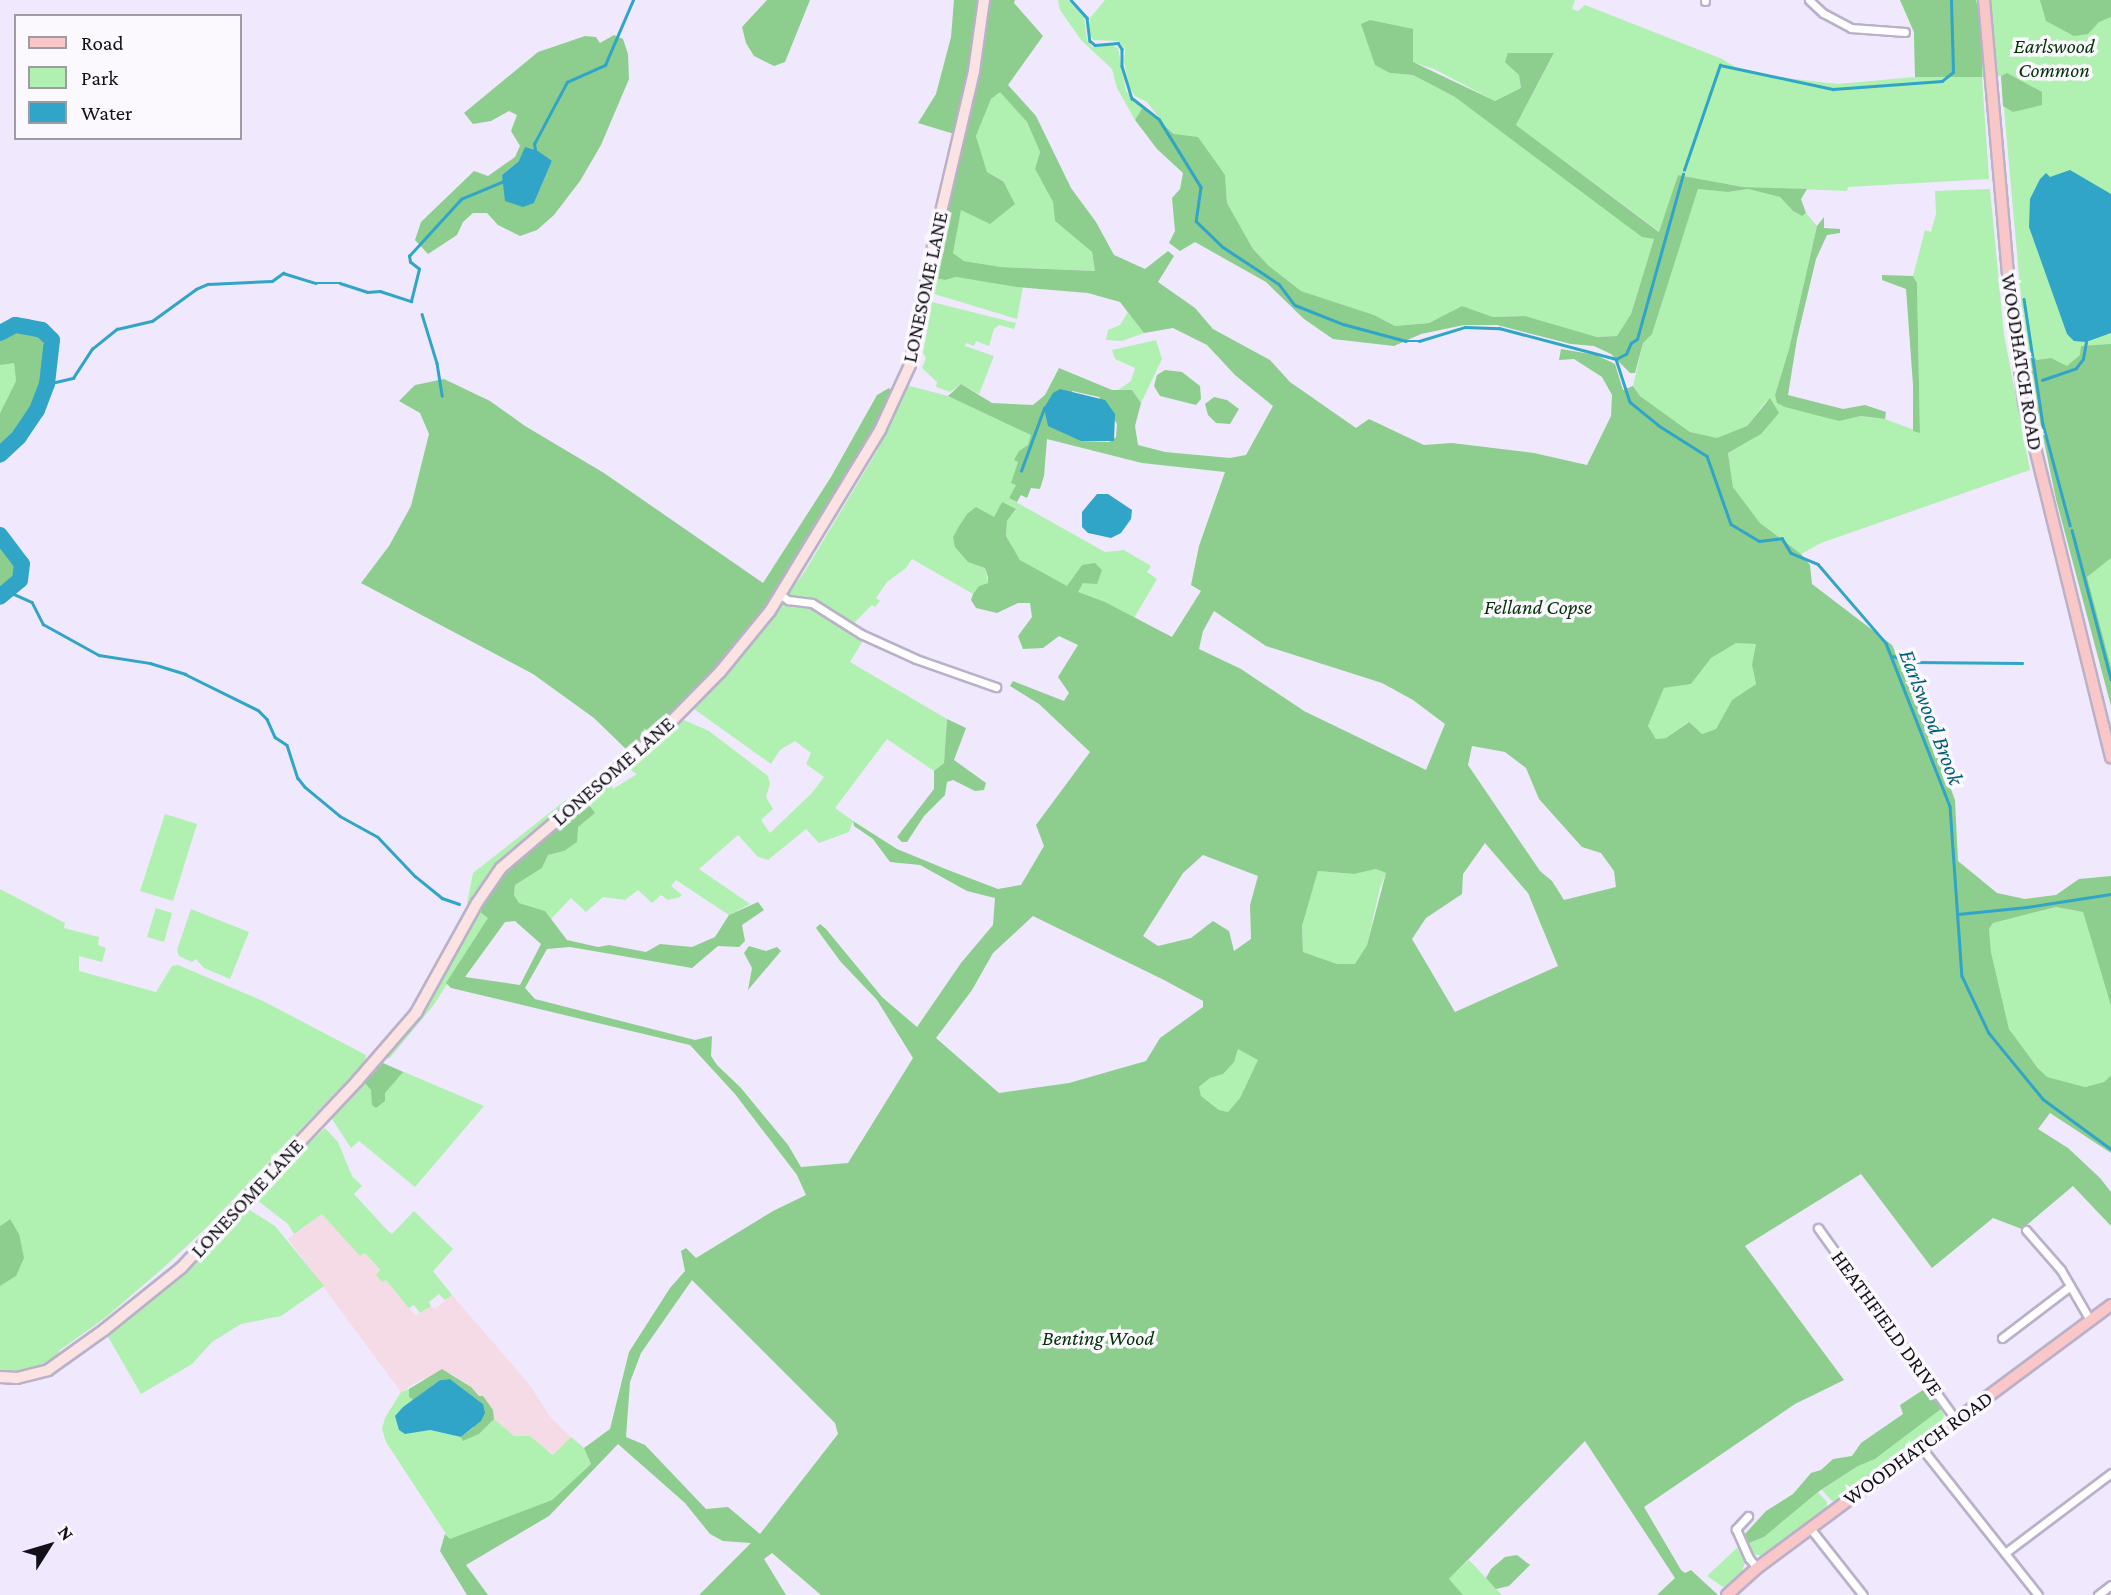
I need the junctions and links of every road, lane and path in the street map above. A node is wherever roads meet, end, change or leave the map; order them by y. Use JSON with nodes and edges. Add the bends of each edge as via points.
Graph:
{"nodes":[{"id":1,"x":984,"y":0,"type":"edge"},
{"id":2,"x":1809,"y":0,"type":"edge"},
{"id":3,"x":1984,"y":0,"type":"edge"},
{"id":4,"x":1905,"y":32,"type":"dead end"},
{"id":5,"x":781,"y":595,"type":"junction"},
{"id":6,"x":996,"y":687,"type":"dead end"},
{"id":7,"x":2111,"y":757,"type":"edge"},
{"id":8,"x":1818,"y":1228,"type":"dead end"},
{"id":9,"x":2026,"y":1230,"type":"dead end"},
{"id":10,"x":2069,"y":1287,"type":"junction"},
{"id":11,"x":2111,"y":1305,"type":"edge"},
{"id":12,"x":2091,"y":1320,"type":"junction"},
{"id":13,"x":2002,"y":1338,"type":"dead end"},
{"id":14,"x":0,"y":1377,"type":"edge"},
{"id":15,"x":1956,"y":1420,"type":"junction"},
{"id":16,"x":1920,"y":1446,"type":"junction"},
{"id":17,"x":2111,"y":1473,"type":"edge"},
{"id":18,"x":1748,"y":1517,"type":"dead end"},
{"id":19,"x":1810,"y":1528,"type":"junction"},
{"id":20,"x":2005,"y":1553,"type":"junction"},
{"id":21,"x":1757,"y":1568,"type":"junction"},
{"id":22,"x":2111,"y":1585,"type":"edge"},
{"id":23,"x":1727,"y":1595,"type":"edge"},
{"id":24,"x":1863,"y":1595,"type":"edge"},
{"id":25,"x":2038,"y":1595,"type":"edge"},
{"id":26,"x":2098,"y":1595,"type":"edge"}],
"edges":[{"from":1,"to":5,"type":"street","name":"LONESOME LANE","via":[[974,71],[910,365],[880,430]]},
{"from":2,"to":4,"type":"street","via":[[1851,28]]},
{"from":3,"to":7,"type":"main road","name":"WOODHATCH ROAD","via":[[2024,403]]},
{"from":5,"to":6,"type":"street","via":[[812,603],[861,634],[907,655]]},
{"from":5,"to":14,"type":"street","name":"LONESOME LANE","via":[[685,709],[501,868],[416,1013],[181,1269],[61,1362],[32,1376]]},
{"from":8,"to":15,"type":"street","name":"HEATHFIELD DRIVE"},
{"from":9,"to":10,"type":"street","via":[[2061,1270]]},
{"from":10,"to":12,"type":"street"},
{"from":10,"to":13,"type":"street"},
{"from":11,"to":12,"type":"main road","name":"WOODHATCH ROAD"},
{"from":12,"to":15,"type":"main road","name":"WOODHATCH ROAD"},
{"from":15,"to":16,"type":"main road","name":"WOODHATCH ROAD"},
{"from":16,"to":19,"type":"main road","name":"WOODHATCH ROAD"},
{"from":16,"to":20,"type":"street"},
{"from":17,"to":20,"type":"street"},
{"from":18,"to":21,"type":"street","via":[[1736,1529]]},
{"from":19,"to":21,"type":"main road","name":"WOODHATCH ROAD"},
{"from":19,"to":24,"type":"street"},
{"from":20,"to":25,"type":"street"},
{"from":21,"to":23,"type":"main road","name":"WOODHATCH ROAD"},
{"from":22,"to":26,"type":"street"}]}
